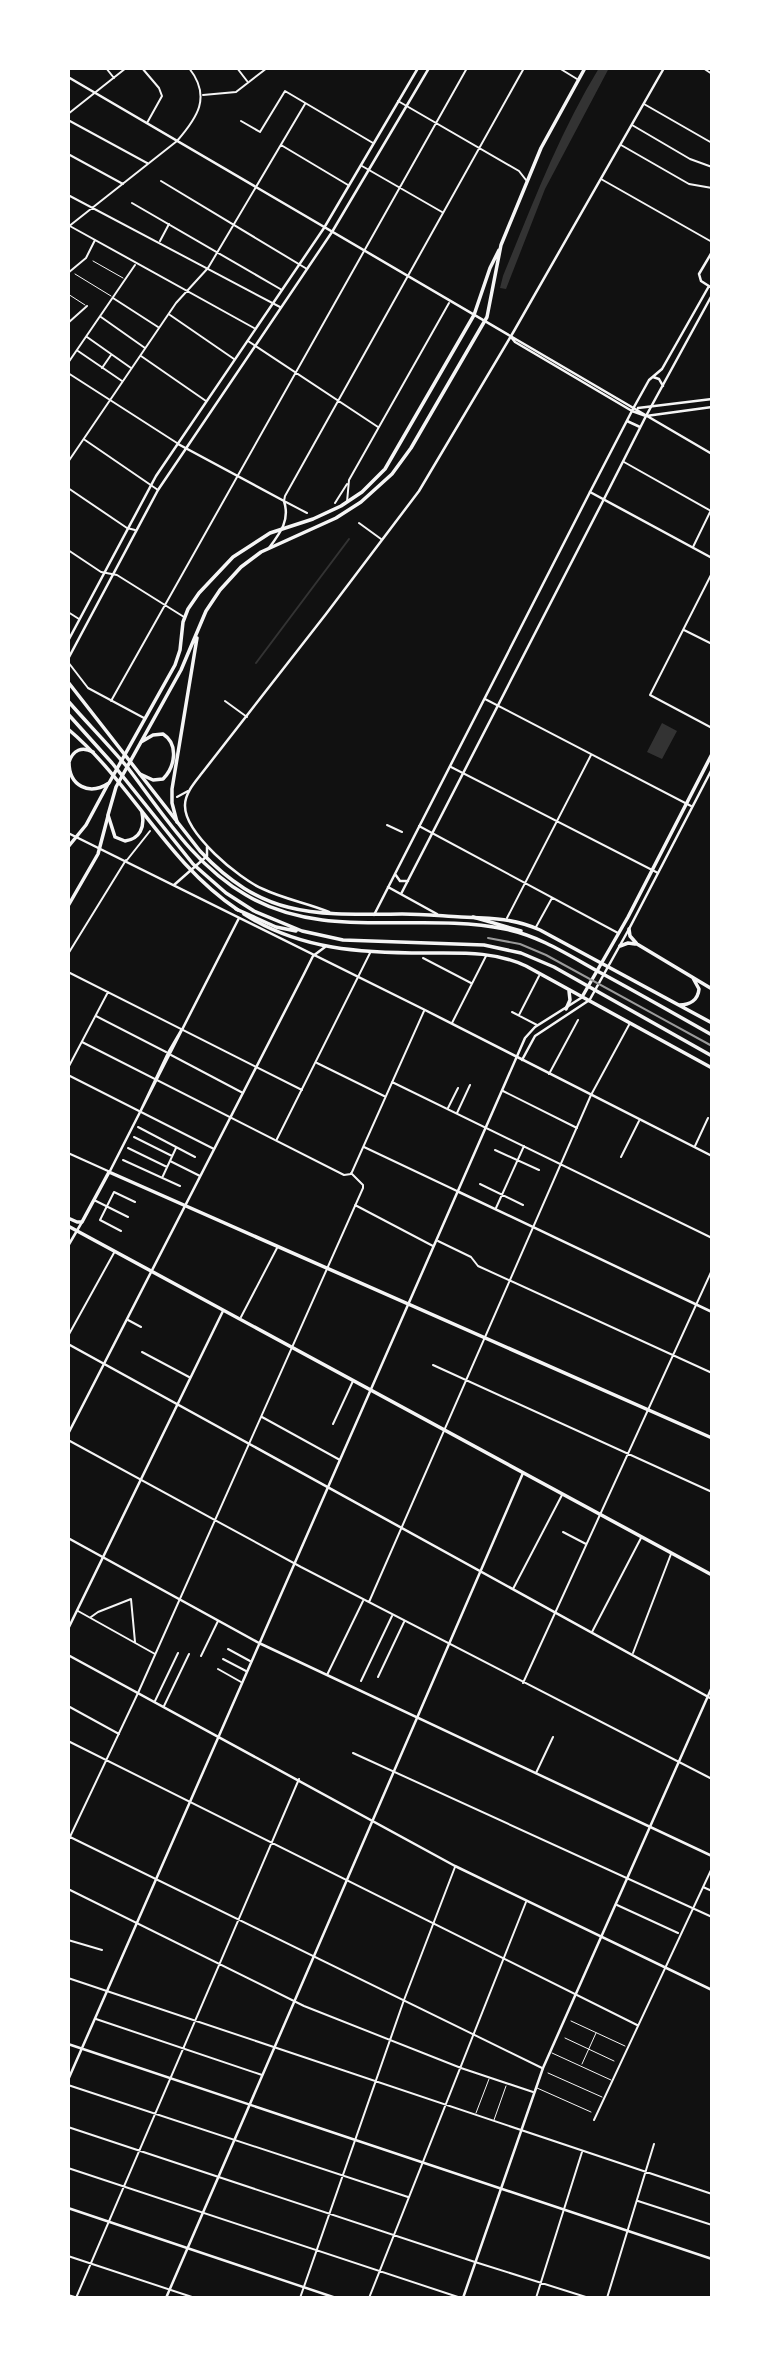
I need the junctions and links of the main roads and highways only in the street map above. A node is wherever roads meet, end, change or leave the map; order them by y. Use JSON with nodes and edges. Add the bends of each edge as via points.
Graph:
{"nodes":[{"id":1,"x":418,"y":68,"type":"edge"},
{"id":2,"x":429,"y":68,"type":"edge"},
{"id":3,"x":585,"y":68,"type":"edge"},
{"id":4,"x":664,"y":68,"type":"edge"},
{"id":5,"x":68,"y":77,"type":"edge"},
{"id":6,"x":392,"y":113,"type":"junction"},
{"id":7,"x":400,"y":117,"type":"junction"},
{"id":8,"x":388,"y":120,"type":"junction"},
{"id":9,"x":396,"y":125,"type":"junction"},
{"id":10,"x":382,"y":129,"type":"junction"},
{"id":11,"x":390,"y":133,"type":"junction"},
{"id":12,"x":378,"y":137,"type":"junction"},
{"id":13,"x":386,"y":141,"type":"junction"},
{"id":14,"x":346,"y":191,"type":"junction"},
{"id":15,"x":353,"y":197,"type":"junction"},
{"id":16,"x":341,"y":199,"type":"junction"},
{"id":17,"x":350,"y":203,"type":"junction"},
{"id":18,"x":324,"y":228,"type":"junction"},
{"id":19,"x":332,"y":232,"type":"junction"},
{"id":20,"x":501,"y":245,"type":"junction"},
{"id":21,"x":712,"y":252,"type":"edge"},
{"id":22,"x":710,"y":287,"type":"edge"},
{"id":23,"x":712,"y":295,"type":"edge"},
{"id":24,"x":474,"y":315,"type":"junction"},
{"id":25,"x":485,"y":321,"type":"junction"},
{"id":26,"x":510,"y":336,"type":"junction"},
{"id":27,"x":224,"y":376,"type":"junction"},
{"id":28,"x":652,"y":377,"type":"junction"},
{"id":29,"x":231,"y":382,"type":"junction"},
{"id":30,"x":663,"y":386,"type":"junction"},
{"id":31,"x":712,"y":399,"type":"edge"},
{"id":32,"x":651,"y":407,"type":"junction"},
{"id":33,"x":712,"y":407,"type":"edge"},
{"id":34,"x":201,"y":409,"type":"junction"},
{"id":35,"x":633,"y":409,"type":"junction"},
{"id":36,"x":659,"y":413,"type":"junction"},
{"id":37,"x":209,"y":414,"type":"junction"},
{"id":38,"x":646,"y":416,"type":"junction"},
{"id":39,"x":627,"y":421,"type":"junction"},
{"id":40,"x":657,"y":422,"type":"junction"},
{"id":41,"x":640,"y":428,"type":"junction"},
{"id":42,"x":178,"y":444,"type":"junction"},
{"id":43,"x":186,"y":449,"type":"junction"},
{"id":44,"x":712,"y":454,"type":"edge"},
{"id":45,"x":590,"y":492,"type":"junction"},
{"id":46,"x":604,"y":499,"type":"junction"},
{"id":47,"x":284,"y":528,"type":"junction"},
{"id":48,"x":270,"y":548,"type":"junction"},
{"id":49,"x":712,"y":558,"type":"edge"},
{"id":50,"x":85,"y":609,"type":"junction"},
{"id":51,"x":92,"y":613,"type":"junction"},
{"id":52,"x":199,"y":628,"type":"junction"},
{"id":53,"x":68,"y":641,"type":"edge"},
{"id":54,"x":68,"y":661,"type":"edge"},
{"id":55,"x":68,"y":682,"type":"edge"},
{"id":56,"x":68,"y":701,"type":"edge"},
{"id":57,"x":68,"y":714,"type":"edge"},
{"id":58,"x":68,"y":729,"type":"edge"},
{"id":59,"x":139,"y":743,"type":"junction"},
{"id":60,"x":93,"y":752,"type":"junction"},
{"id":61,"x":712,"y":754,"type":"edge"},
{"id":62,"x":712,"y":769,"type":"edge"},
{"id":63,"x":141,"y":774,"type":"junction"},
{"id":64,"x":108,"y":783,"type":"junction"},
{"id":65,"x":142,"y":813,"type":"junction"},
{"id":66,"x":108,"y":815,"type":"junction"},
{"id":67,"x":177,"y":822,"type":"junction"},
{"id":68,"x":68,"y":833,"type":"edge"},
{"id":69,"x":78,"y":838,"type":"junction"},
{"id":70,"x":206,"y":844,"type":"junction"},
{"id":71,"x":68,"y":847,"type":"edge"},
{"id":72,"x":100,"y":848,"type":"junction"},
{"id":73,"x":219,"y":857,"type":"junction"},
{"id":74,"x":207,"y":858,"type":"junction"},
{"id":75,"x":395,"y":874,"type":"junction"},
{"id":76,"x":408,"y":881,"type":"junction"},
{"id":77,"x":174,"y":884,"type":"junction"},
{"id":78,"x":388,"y":887,"type":"junction"},
{"id":79,"x":401,"y":894,"type":"junction"},
{"id":80,"x":68,"y":906,"type":"edge"},
{"id":81,"x":236,"y":909,"type":"junction"},
{"id":82,"x":335,"y":915,"type":"junction"},
{"id":83,"x":374,"y":915,"type":"junction"},
{"id":84,"x":440,"y":916,"type":"junction"},
{"id":85,"x":473,"y":917,"type":"junction"},
{"id":86,"x":239,"y":918,"type":"junction"},
{"id":87,"x":629,"y":929,"type":"junction"},
{"id":88,"x":302,"y":931,"type":"junction"},
{"id":89,"x":532,"y":937,"type":"junction"},
{"id":90,"x":637,"y":944,"type":"junction"},
{"id":91,"x":620,"y":946,"type":"junction"},
{"id":92,"x":325,"y":947,"type":"junction"},
{"id":93,"x":313,"y":956,"type":"junction"},
{"id":94,"x":601,"y":966,"type":"junction"},
{"id":95,"x":607,"y":969,"type":"junction"},
{"id":96,"x":692,"y":976,"type":"junction"},
{"id":97,"x":568,"y":989,"type":"junction"},
{"id":98,"x":712,"y":989,"type":"edge"},
{"id":99,"x":582,"y":997,"type":"junction"},
{"id":100,"x":591,"y":998,"type":"junction"},
{"id":101,"x":678,"y":1004,"type":"junction"},
{"id":102,"x":566,"y":1009,"type":"junction"},
{"id":103,"x":712,"y":1023,"type":"edge"},
{"id":104,"x":712,"y":1035,"type":"edge"},
{"id":105,"x":712,"y":1056,"type":"edge"},
{"id":106,"x":517,"y":1057,"type":"junction"},
{"id":107,"x":522,"y":1060,"type":"junction"},
{"id":108,"x":712,"y":1068,"type":"edge"},
{"id":109,"x":712,"y":1156,"type":"edge"},
{"id":110,"x":109,"y":1171,"type":"junction"},
{"id":111,"x":458,"y":1191,"type":"junction"},
{"id":112,"x":185,"y":1206,"type":"junction"},
{"id":113,"x":68,"y":1218,"type":"edge"},
{"id":114,"x":82,"y":1222,"type":"junction"},
{"id":115,"x":68,"y":1226,"type":"edge"},
{"id":116,"x":77,"y":1231,"type":"junction"},
{"id":117,"x":68,"y":1246,"type":"edge"},
{"id":118,"x":151,"y":1272,"type":"junction"},
{"id":119,"x":409,"y":1305,"type":"junction"},
{"id":120,"x":223,"y":1310,"type":"junction"},
{"id":121,"x":712,"y":1312,"type":"edge"},
{"id":122,"x":68,"y":1344,"type":"edge"},
{"id":123,"x":104,"y":1364,"type":"junction"},
{"id":124,"x":371,"y":1391,"type":"junction"},
{"id":125,"x":178,"y":1404,"type":"junction"},
{"id":126,"x":68,"y":1434,"type":"edge"},
{"id":127,"x":712,"y":1438,"type":"edge"},
{"id":128,"x":523,"y":1472,"type":"junction"},
{"id":129,"x":329,"y":1488,"type":"junction"},
{"id":130,"x":68,"y":1538,"type":"edge"},
{"id":131,"x":103,"y":1557,"type":"junction"},
{"id":132,"x":481,"y":1572,"type":"junction"},
{"id":133,"x":712,"y":1575,"type":"edge"},
{"id":134,"x":68,"y":1629,"type":"edge"},
{"id":135,"x":259,"y":1643,"type":"junction"},
{"id":136,"x":68,"y":1655,"type":"edge"},
{"id":137,"x":712,"y":1686,"type":"edge"},
{"id":138,"x":707,"y":1696,"type":"junction"},
{"id":139,"x":712,"y":1699,"type":"edge"},
{"id":140,"x":418,"y":1717,"type":"junction"},
{"id":141,"x":219,"y":1736,"type":"junction"},
{"id":142,"x":373,"y":1820,"type":"junction"},
{"id":143,"x":650,"y":1827,"type":"junction"},
{"id":144,"x":712,"y":1856,"type":"edge"},
{"id":145,"x":601,"y":1937,"type":"junction"},
{"id":146,"x":712,"y":1990,"type":"edge"},
{"id":147,"x":68,"y":2044,"type":"edge"},
{"id":148,"x":82,"y":2048,"type":"junction"},
{"id":149,"x":68,"y":2083,"type":"edge"},
{"id":150,"x":249,"y":2104,"type":"junction"},
{"id":151,"x":500,"y":2187,"type":"junction"},
{"id":152,"x":68,"y":2208,"type":"edge"},
{"id":153,"x":187,"y":2248,"type":"junction"},
{"id":154,"x":712,"y":2259,"type":"edge"},
{"id":155,"x":166,"y":2298,"type":"edge"},
{"id":156,"x":336,"y":2298,"type":"edge"},
{"id":157,"x":462,"y":2298,"type":"edge"}],
"edges":[{"from":1,"to":6,"type":"main road"},
{"from":2,"to":7,"type":"main road"},
{"from":3,"to":20,"type":"main road","via":[[541,148]]},
{"from":4,"to":26,"type":"main road"},
{"from":5,"to":18,"type":"main road"},
{"from":6,"to":7,"type":"main road"},
{"from":6,"to":8,"type":"main road"},
{"from":7,"to":9,"type":"main road"},
{"from":8,"to":9,"type":"main road"},
{"from":8,"to":10,"type":"main road"},
{"from":9,"to":11,"type":"main road"},
{"from":10,"to":11,"type":"main road"},
{"from":10,"to":12,"type":"main road"},
{"from":11,"to":13,"type":"main road"},
{"from":12,"to":13,"type":"main road"},
{"from":12,"to":14,"type":"main road"},
{"from":13,"to":15,"type":"main road"},
{"from":14,"to":15,"type":"main road"},
{"from":14,"to":16,"type":"main road"},
{"from":15,"to":17,"type":"main road"},
{"from":16,"to":17,"type":"main road"},
{"from":16,"to":18,"type":"main road"},
{"from":17,"to":19,"type":"main road"},
{"from":18,"to":19,"type":"main road"},
{"from":18,"to":27,"type":"main road"},
{"from":19,"to":24,"type":"main road"},
{"from":19,"to":29,"type":"main road"},
{"from":20,"to":24,"type":"main road"},
{"from":20,"to":25,"type":"main road"},
{"from":21,"to":22,"type":"main road","via":[[699,274]]},
{"from":22,"to":28,"type":"main road"},
{"from":23,"to":30,"type":"main road"},
{"from":24,"to":25,"type":"main road"},
{"from":24,"to":47,"type":"main road","via":[[394,456],[376,479],[347,503]]},
{"from":25,"to":26,"type":"main road"},
{"from":25,"to":48,"type":"main road","via":[[392,474],[343,514]]},
{"from":26,"to":35,"type":"main road"},
{"from":26,"to":70,"type":"main road","via":[[419,491],[189,791],[186,816]]},
{"from":27,"to":29,"type":"main road"},
{"from":27,"to":34,"type":"main road"},
{"from":28,"to":30,"type":"main road"},
{"from":28,"to":35,"type":"main road"},
{"from":29,"to":37,"type":"main road"},
{"from":30,"to":32,"type":"main road"},
{"from":31,"to":32,"type":"main road"},
{"from":32,"to":35,"type":"main road"},
{"from":32,"to":38,"type":"main road"},
{"from":33,"to":36,"type":"main road"},
{"from":34,"to":37,"type":"main road"},
{"from":34,"to":42,"type":"main road"},
{"from":35,"to":38,"type":"main road"},
{"from":35,"to":39,"type":"main road"},
{"from":36,"to":38,"type":"main road"},
{"from":36,"to":40,"type":"main road"},
{"from":37,"to":43,"type":"main road"},
{"from":38,"to":40,"type":"main road"},
{"from":38,"to":41,"type":"main road"},
{"from":39,"to":41,"type":"main road"},
{"from":39,"to":45,"type":"main road"},
{"from":40,"to":44,"type":"main road"},
{"from":41,"to":46,"type":"main road"},
{"from":42,"to":43,"type":"main road"},
{"from":42,"to":50,"type":"main road"},
{"from":43,"to":47,"type":"main road","via":[[284,501]]},
{"from":43,"to":51,"type":"main road","via":[[135,530]]},
{"from":45,"to":46,"type":"main road"},
{"from":45,"to":75,"type":"main road"},
{"from":46,"to":49,"type":"main road"},
{"from":46,"to":76,"type":"main road"},
{"from":47,"to":48,"type":"main road"},
{"from":47,"to":64,"type":"main road","via":[[261,537],[233,557],[196,597],[184,618],[175,666]]},
{"from":48,"to":52,"type":"main road","via":[[229,578]]},
{"from":50,"to":51,"type":"main road"},
{"from":50,"to":53,"type":"main road"},
{"from":51,"to":54,"type":"main road"},
{"from":52,"to":59,"type":"main road"},
{"from":52,"to":67,"type":"main road","via":[[172,789]]},
{"from":55,"to":63,"type":"main road"},
{"from":56,"to":89,"type":"main road","via":[[116,753],[196,856],[252,899],[305,918],[334,922],[483,926]]},
{"from":57,"to":88,"type":"main road","via":[[200,872],[244,906]]},
{"from":58,"to":60,"type":"main road"},
{"from":59,"to":63,"type":"main road","via":[[163,734],[174,749],[165,778],[155,780]]},
{"from":59,"to":66,"type":"main road"},
{"from":60,"to":64,"type":"main road","via":[[83,749],[74,753],[68,764],[71,776],[89,789]]},
{"from":60,"to":65,"type":"main road"},
{"from":61,"to":94,"type":"main road"},
{"from":62,"to":87,"type":"main road"},
{"from":63,"to":67,"type":"main road"},
{"from":64,"to":69,"type":"main road"},
{"from":65,"to":66,"type":"main road","via":[[141,830],[126,841],[114,835]]},
{"from":65,"to":81,"type":"main road","via":[[187,869]]},
{"from":66,"to":72,"type":"main road"},
{"from":67,"to":74,"type":"main road"},
{"from":68,"to":69,"type":"main road"},
{"from":69,"to":71,"type":"main road"},
{"from":69,"to":72,"type":"main road"},
{"from":70,"to":73,"type":"main road"},
{"from":70,"to":74,"type":"main road"},
{"from":72,"to":77,"type":"main road"},
{"from":72,"to":80,"type":"main road"},
{"from":73,"to":74,"type":"main road"},
{"from":73,"to":82,"type":"main road","via":[[261,889]]},
{"from":74,"to":77,"type":"main road"},
{"from":74,"to":82,"type":"main road","via":[[261,897],[296,910]]},
{"from":75,"to":76,"type":"main road"},
{"from":75,"to":78,"type":"main road"},
{"from":76,"to":79,"type":"main road"},
{"from":77,"to":86,"type":"main road"},
{"from":78,"to":79,"type":"main road"},
{"from":78,"to":83,"type":"main road"},
{"from":79,"to":84,"type":"main road"},
{"from":81,"to":88,"type":"main road","via":[[276,927]]},
{"from":81,"to":92,"type":"main road","via":[[278,932]]},
{"from":82,"to":83,"type":"main road"},
{"from":83,"to":84,"type":"main road"},
{"from":84,"to":85,"type":"main road"},
{"from":85,"to":89,"type":"main road"},
{"from":85,"to":94,"type":"main road","via":[[507,919],[536,928]]},
{"from":86,"to":93,"type":"main road"},
{"from":86,"to":110,"type":"main road"},
{"from":87,"to":90,"type":"main road"},
{"from":87,"to":91,"type":"main road"},
{"from":88,"to":105,"type":"main road","via":[[354,942],[484,945],[521,953]]},
{"from":89,"to":104,"type":"main road"},
{"from":90,"to":91,"type":"main road"},
{"from":90,"to":96,"type":"main road"},
{"from":91,"to":95,"type":"main road"},
{"from":92,"to":93,"type":"main road"},
{"from":92,"to":97,"type":"main road","via":[[487,954],[513,960]]},
{"from":93,"to":106,"type":"main road"},
{"from":93,"to":112,"type":"main road"},
{"from":94,"to":95,"type":"main road"},
{"from":94,"to":99,"type":"main road"},
{"from":95,"to":100,"type":"main road"},
{"from":95,"to":101,"type":"main road"},
{"from":96,"to":98,"type":"main road"},
{"from":96,"to":101,"type":"main road","via":[[698,995],[691,1002]]},
{"from":97,"to":99,"type":"main road"},
{"from":97,"to":102,"type":"main road"},
{"from":99,"to":100,"type":"main road"},
{"from":99,"to":102,"type":"main road"},
{"from":100,"to":107,"type":"main road","via":[[535,1036]]},
{"from":100,"to":108,"type":"main road"},
{"from":101,"to":103,"type":"main road"},
{"from":102,"to":106,"type":"main road","via":[[527,1035]]},
{"from":106,"to":107,"type":"main road"},
{"from":106,"to":111,"type":"main road"},
{"from":107,"to":109,"type":"main road"},
{"from":110,"to":112,"type":"main road"},
{"from":110,"to":114,"type":"main road"},
{"from":111,"to":119,"type":"main road"},
{"from":111,"to":121,"type":"main road"},
{"from":112,"to":118,"type":"main road"},
{"from":112,"to":119,"type":"main road"},
{"from":113,"to":114,"type":"main road"},
{"from":114,"to":116,"type":"main road"},
{"from":115,"to":116,"type":"main road"},
{"from":116,"to":117,"type":"main road"},
{"from":116,"to":118,"type":"main road"},
{"from":118,"to":120,"type":"main road"},
{"from":118,"to":123,"type":"main road"},
{"from":119,"to":124,"type":"main road"},
{"from":119,"to":127,"type":"main road"},
{"from":120,"to":124,"type":"main road"},
{"from":120,"to":125,"type":"main road"},
{"from":122,"to":123,"type":"main road"},
{"from":123,"to":125,"type":"main road"},
{"from":123,"to":126,"type":"main road"},
{"from":124,"to":128,"type":"main road"},
{"from":124,"to":129,"type":"main road"},
{"from":125,"to":129,"type":"main road"},
{"from":125,"to":131,"type":"main road"},
{"from":128,"to":132,"type":"main road"},
{"from":128,"to":133,"type":"main road"},
{"from":129,"to":132,"type":"main road"},
{"from":129,"to":135,"type":"main road"},
{"from":130,"to":131,"type":"main road"},
{"from":131,"to":134,"type":"main road"},
{"from":131,"to":135,"type":"main road"},
{"from":132,"to":138,"type":"main road"},
{"from":132,"to":140,"type":"main road"},
{"from":135,"to":140,"type":"main road"},
{"from":135,"to":141,"type":"main road"},
{"from":136,"to":141,"type":"main road"},
{"from":137,"to":138,"type":"main road"},
{"from":138,"to":139,"type":"main road"},
{"from":138,"to":143,"type":"main road"},
{"from":140,"to":142,"type":"main road"},
{"from":140,"to":143,"type":"main road"},
{"from":141,"to":142,"type":"main road"},
{"from":141,"to":148,"type":"main road"},
{"from":142,"to":145,"type":"main road","via":[[455,1867]]},
{"from":142,"to":150,"type":"main road"},
{"from":143,"to":144,"type":"main road"},
{"from":143,"to":145,"type":"main road"},
{"from":145,"to":146,"type":"main road"},
{"from":145,"to":151,"type":"main road","via":[[534,2089]]},
{"from":147,"to":148,"type":"main road"},
{"from":148,"to":149,"type":"main road"},
{"from":148,"to":150,"type":"main road"},
{"from":150,"to":151,"type":"main road"},
{"from":150,"to":153,"type":"main road"},
{"from":151,"to":154,"type":"main road"},
{"from":151,"to":157,"type":"main road"},
{"from":152,"to":153,"type":"main road"},
{"from":153,"to":155,"type":"main road"},
{"from":153,"to":156,"type":"main road"}]}
